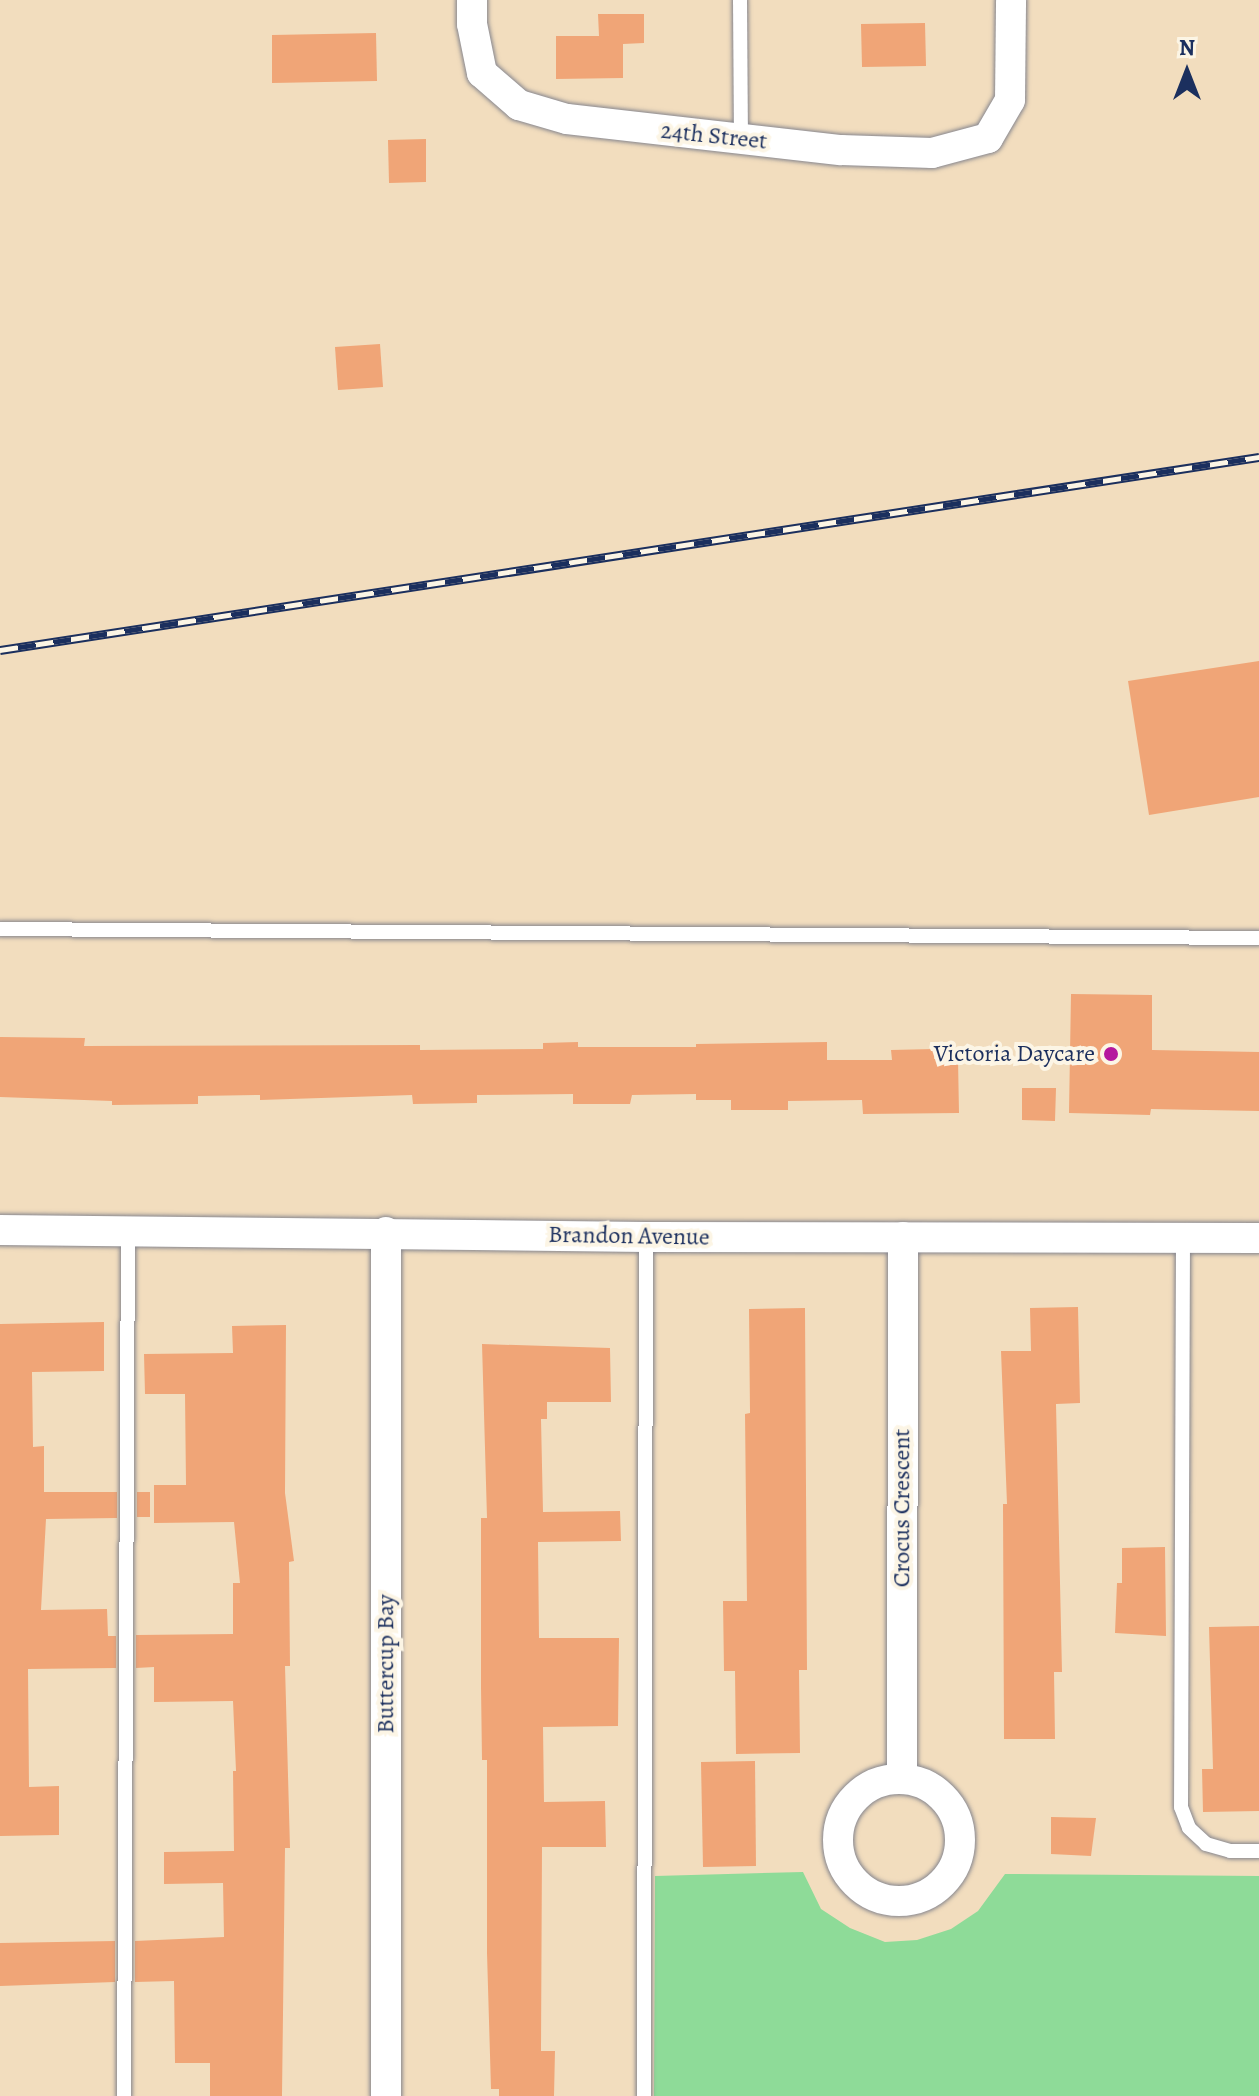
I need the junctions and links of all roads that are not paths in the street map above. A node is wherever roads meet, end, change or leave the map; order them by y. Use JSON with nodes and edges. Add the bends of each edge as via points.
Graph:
{"nodes":[{"id":1,"x":472,"y":0,"type":"edge"},
{"id":2,"x":740,"y":0,"type":"edge"},
{"id":3,"x":1011,"y":0,"type":"edge"},
{"id":4,"x":741,"y":139,"type":"junction"},
{"id":5,"x":0,"y":929,"type":"edge"},
{"id":6,"x":1259,"y":938,"type":"edge"},
{"id":7,"x":0,"y":1230,"type":"edge"},
{"id":8,"x":128,"y":1231,"type":"junction"},
{"id":9,"x":386,"y":1232,"type":"junction"},
{"id":10,"x":646,"y":1237,"type":"junction"},
{"id":11,"x":903,"y":1237,"type":"junction"},
{"id":12,"x":1183,"y":1238,"type":"junction"},
{"id":13,"x":1259,"y":1238,"type":"edge"},
{"id":14,"x":902,"y":1779,"type":"junction"},
{"id":15,"x":1259,"y":1851,"type":"edge"},
{"id":16,"x":124,"y":2096,"type":"edge"},
{"id":17,"x":386,"y":2096,"type":"edge"},
{"id":18,"x":644,"y":2096,"type":"edge"}],
"edges":[{"from":1,"to":4,"type":"street","name":"24th Street","via":[[482,73],[519,105],[567,119]]},
{"from":2,"to":4,"type":"lane"},
{"from":3,"to":4,"type":"street","name":"24th Street","via":[[1010,100],[988,138],[932,153]]},
{"from":5,"to":6,"type":"lane"},
{"from":7,"to":8,"type":"street","name":"Brandon Avenue"},
{"from":8,"to":9,"type":"street","name":"Brandon Avenue"},
{"from":8,"to":16,"type":"lane"},
{"from":9,"to":10,"type":"street","name":"Brandon Avenue"},
{"from":9,"to":17,"type":"street","name":"Buttercup Bay"},
{"from":10,"to":11,"type":"street","name":"Brandon Avenue"},
{"from":10,"to":18,"type":"lane"},
{"from":11,"to":12,"type":"street","name":"Brandon Avenue"},
{"from":11,"to":14,"type":"street","name":"Crocus Crescent"},
{"from":12,"to":13,"type":"street","name":"Brandon Avenue"},
{"from":12,"to":15,"type":"lane","via":[[1181,1807],[1189,1828],[1206,1844]]},
{"from":14,"to":14,"type":"street","via":[[883,1781],[859,1795],[842,1818],[838,1836],[848,1873],[877,1896],[898,1901],[937,1888],[959,1853],[960,1831],[954,1811],[940,1794]]}]}
